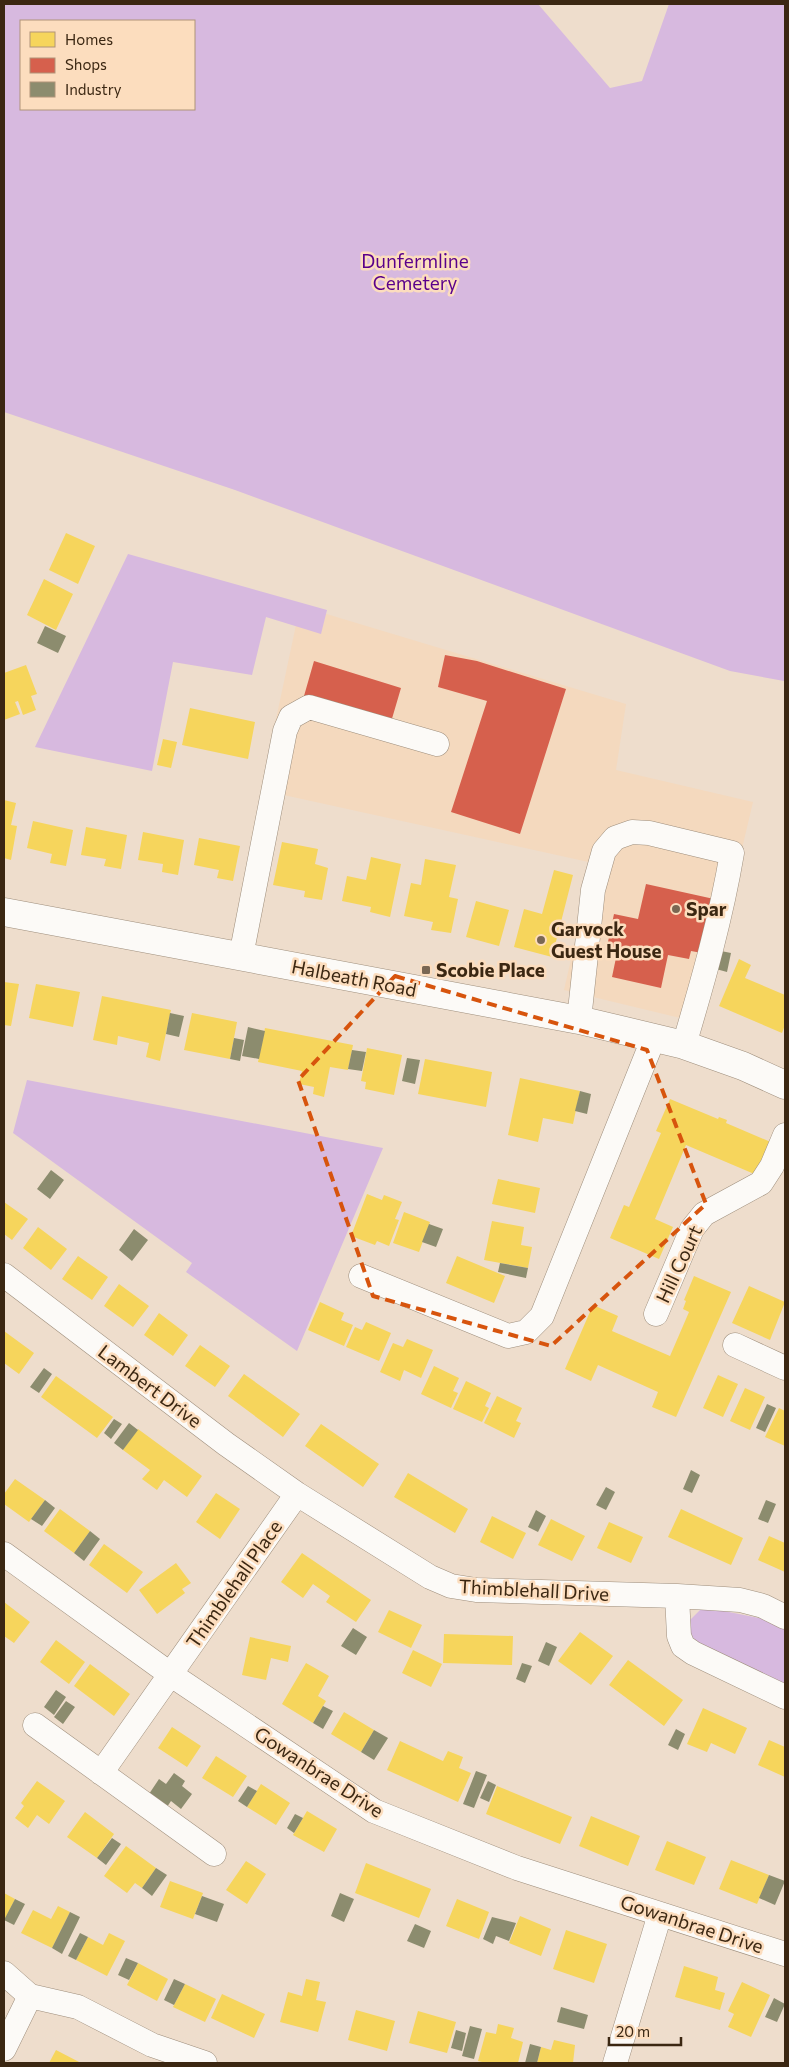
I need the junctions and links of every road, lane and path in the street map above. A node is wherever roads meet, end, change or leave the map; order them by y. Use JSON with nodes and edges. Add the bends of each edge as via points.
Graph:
{"nodes":[{"id":1,"x":437,"y":744,"type":"dead end"},
{"id":2,"x":4,"y":912,"type":"edge"},
{"id":3,"x":241,"y":956,"type":"junction"},
{"id":4,"x":579,"y":1020,"type":"junction"},
{"id":5,"x":654,"y":1037,"type":"junction"},
{"id":6,"x":684,"y":1045,"type":"junction"},
{"id":7,"x":785,"y":1085,"type":"edge"},
{"id":8,"x":785,"y":1135,"type":"edge"},
{"id":9,"x":4,"y":1275,"type":"edge"},
{"id":10,"x":361,"y":1276,"type":"dead end"},
{"id":11,"x":656,"y":1314,"type":"dead end"},
{"id":12,"x":735,"y":1345,"type":"dead end"},
{"id":13,"x":785,"y":1368,"type":"edge"},
{"id":14,"x":298,"y":1494,"type":"junction"},
{"id":15,"x":4,"y":1554,"type":"edge"},
{"id":16,"x":677,"y":1596,"type":"junction"},
{"id":17,"x":785,"y":1616,"type":"edge"},
{"id":18,"x":170,"y":1674,"type":"junction"},
{"id":19,"x":785,"y":1697,"type":"edge"},
{"id":20,"x":35,"y":1725,"type":"dead end"},
{"id":21,"x":101,"y":1773,"type":"junction"},
{"id":22,"x":214,"y":1854,"type":"dead end"},
{"id":23,"x":660,"y":1914,"type":"junction"},
{"id":24,"x":785,"y":1954,"type":"edge"},
{"id":25,"x":4,"y":1973,"type":"edge"},
{"id":26,"x":30,"y":1996,"type":"junction"},
{"id":27,"x":4,"y":2049,"type":"edge"},
{"id":28,"x":205,"y":2063,"type":"edge"},
{"id":29,"x":615,"y":2063,"type":"edge"}],
"edges":[{"from":1,"to":3,"type":"street","via":[[309,707],[291,717],[285,731]]},
{"from":2,"to":3,"type":"main road","name":"Halbeath Road"},
{"from":3,"to":4,"type":"main road","name":"Halbeath Road"},
{"from":4,"to":5,"type":"main road","name":"Halbeath Road"},
{"from":4,"to":6,"type":"street","via":[[593,890],[604,851],[614,838],[632,832],[659,835],[732,853],[726,891]]},
{"from":5,"to":6,"type":"main road","name":"Halbeath Road"},
{"from":5,"to":10,"type":"street","via":[[542,1316],[526,1332],[508,1336]]},
{"from":6,"to":7,"type":"main road","name":"Halbeath Road"},
{"from":8,"to":11,"type":"street","name":"Hill Court","via":[[761,1183],[704,1214],[692,1229]]},
{"from":9,"to":14,"type":"street","name":"Lambert Drive","via":[[226,1444]]},
{"from":12,"to":13,"type":"street"},
{"from":14,"to":16,"type":"street","name":"Thimblehall Drive","via":[[430,1577],[452,1586],[476,1590]]},
{"from":14,"to":18,"type":"street","name":"Thimblehall Place"},
{"from":15,"to":18,"type":"street","name":"Gowanbrae Drive"},
{"from":16,"to":17,"type":"street","name":"Thimblehall Drive","via":[[740,1600]]},
{"from":16,"to":19,"type":"street","via":[[679,1636],[683,1646]]},
{"from":18,"to":21,"type":"street","name":"Thimblehall Place"},
{"from":18,"to":23,"type":"street","name":"Gowanbrae Drive","via":[[374,1811],[517,1868]]},
{"from":20,"to":21,"type":"street"},
{"from":21,"to":22,"type":"street"},
{"from":23,"to":24,"type":"street","name":"Gowanbrae Drive"},
{"from":23,"to":29,"type":"street"},
{"from":25,"to":26,"type":"street"},
{"from":26,"to":27,"type":"street"},
{"from":26,"to":28,"type":"street","via":[[78,2008],[152,2045]]}]}
